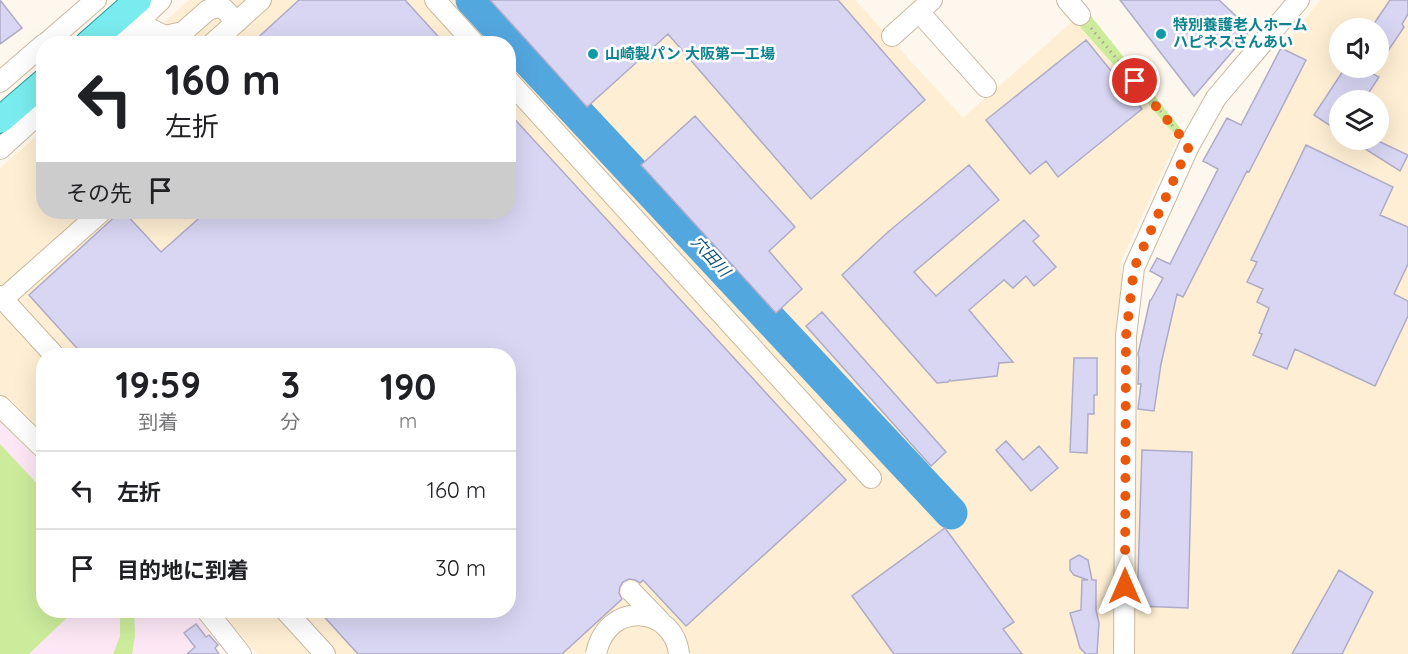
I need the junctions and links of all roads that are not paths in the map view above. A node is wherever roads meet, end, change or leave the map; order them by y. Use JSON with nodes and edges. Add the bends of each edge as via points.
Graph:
{"nodes":[{"id":1,"x":138,"y":0,"type":"edge"},
{"id":2,"x":161,"y":0,"type":"edge"},
{"id":3,"x":261,"y":0,"type":"edge"},
{"id":4,"x":435,"y":0,"type":"edge"},
{"id":5,"x":1067,"y":0,"type":"edge"},
{"id":6,"x":1299,"y":0,"type":"edge"},
{"id":7,"x":85,"y":3,"type":"edge"},
{"id":8,"x":925,"y":6,"type":"edge"},
{"id":9,"x":1080,"y":15,"type":"road end"},
{"id":10,"x":237,"y":22,"type":"junction"},
{"id":11,"x":138,"y":35,"type":"edge"},
{"id":12,"x":52,"y":36,"type":"edge"},
{"id":13,"x":97,"y":36,"type":"edge"},
{"id":14,"x":221,"y":36,"type":"edge"},
{"id":15,"x":468,"y":36,"type":"edge"},
{"id":16,"x":892,"y":36,"type":"dead end"},
{"id":17,"x":36,"y":51,"type":"edge"},
{"id":18,"x":0,"y":82,"type":"edge"},
{"id":19,"x":986,"y":87,"type":"dead end"},
{"id":20,"x":36,"y":89,"type":"edge"},
{"id":21,"x":516,"y":89,"type":"edge"},
{"id":22,"x":36,"y":116,"type":"edge"},
{"id":23,"x":0,"y":120,"type":"edge"},
{"id":24,"x":0,"y":149,"type":"edge"},
{"id":25,"x":93,"y":219,"type":"edge"},
{"id":26,"x":2,"y":297,"type":"edge"},
{"id":27,"x":47,"y":348,"type":"edge"},
{"id":28,"x":0,"y":406,"type":"edge"},
{"id":29,"x":36,"y":441,"type":"edge"},
{"id":30,"x":871,"y":478,"type":"dead end"},
{"id":31,"x":632,"y":591,"type":"dead end"},
{"id":32,"x":212,"y":618,"type":"edge"},
{"id":33,"x":292,"y":618,"type":"edge"},
{"id":34,"x":241,"y":654,"type":"edge"},
{"id":35,"x":325,"y":654,"type":"edge"},
{"id":36,"x":597,"y":654,"type":"edge"},
{"id":37,"x":679,"y":654,"type":"edge"},
{"id":38,"x":689,"y":654,"type":"edge"},
{"id":39,"x":1124,"y":654,"type":"edge"}],
"edges":[{"from":1,"to":13,"type":"main road"},
{"from":2,"to":11,"type":"street"},
{"from":3,"to":10,"type":"street"},
{"from":4,"to":15,"type":"street"},
{"from":5,"to":9,"type":"street"},
{"from":6,"to":39,"type":"street","via":[[1216,98],[1189,146],[1134,268],[1126,336]]},
{"from":7,"to":12,"type":"street"},
{"from":8,"to":16,"type":"street"},
{"from":8,"to":19,"type":"street"},
{"from":10,"to":11,"type":"street","via":[[221,6],[208,10],[183,32],[165,36],[149,28]]},
{"from":10,"to":14,"type":"street"},
{"from":17,"to":18,"type":"street"},
{"from":20,"to":23,"type":"main road"},
{"from":21,"to":30,"type":"street"},
{"from":22,"to":24,"type":"street"},
{"from":25,"to":26,"type":"street"},
{"from":26,"to":27,"type":"street"},
{"from":28,"to":29,"type":"street"},
{"from":31,"to":37,"type":"street","bridge":true,"via":[[667,627],[677,642]]},
{"from":32,"to":34,"type":"street"},
{"from":33,"to":35,"type":"street"},
{"from":36,"to":37,"type":"street","bridge":true,"via":[[611,625],[636,616],[647,617],[669,629]]},
{"from":36,"to":38,"type":"street","bridge":true,"via":[[612,627],[636,617],[664,626]]}]}
